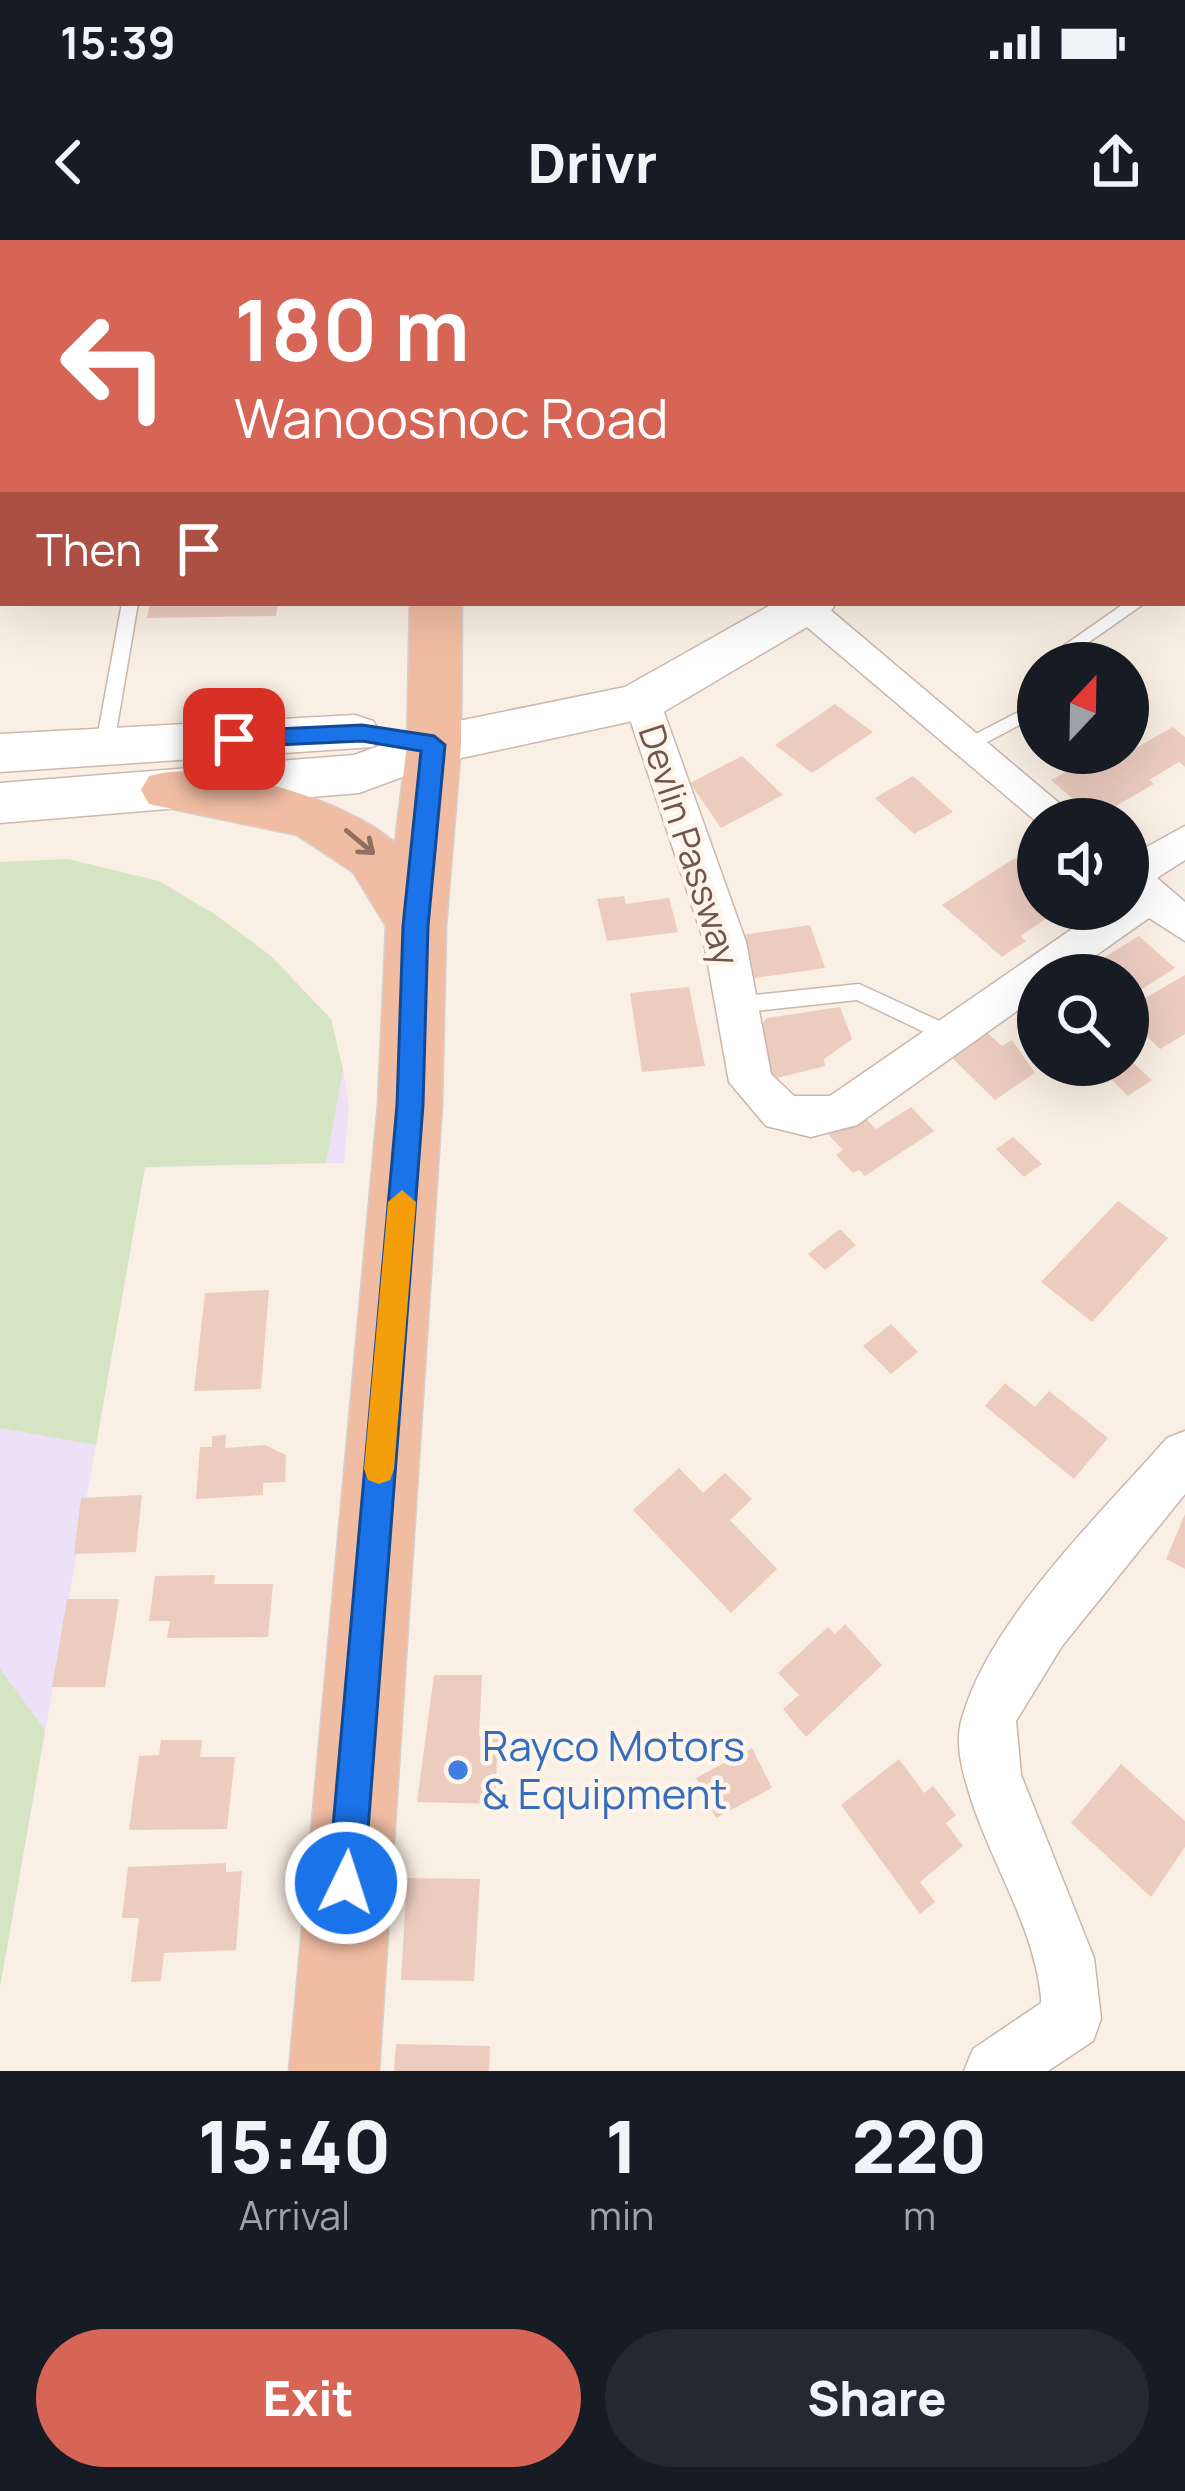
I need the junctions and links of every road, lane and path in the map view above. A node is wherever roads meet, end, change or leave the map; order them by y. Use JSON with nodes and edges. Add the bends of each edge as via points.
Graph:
{"nodes":[{"id":1,"x":129,"y":606,"type":"edge"},
{"id":2,"x":436,"y":606,"type":"edge"},
{"id":3,"x":807,"y":606,"type":"edge"},
{"id":4,"x":810,"y":606,"type":"edge"},
{"id":5,"x":1132,"y":606,"type":"edge"},
{"id":6,"x":1078,"y":642,"type":"edge"},
{"id":7,"x":642,"y":700,"type":"junction"},
{"id":8,"x":1017,"y":719,"type":"edge"},
{"id":9,"x":105,"y":744,"type":"junction"},
{"id":10,"x":970,"y":744,"type":"junction"},
{"id":11,"x":434,"y":745,"type":"junction"},
{"id":12,"x":0,"y":753,"type":"edge"},
{"id":13,"x":169,"y":790,"type":"junction"},
{"id":14,"x":1034,"y":798,"type":"edge"},
{"id":15,"x":0,"y":803,"type":"edge"},
{"id":16,"x":1185,"y":841,"type":"edge"},
{"id":17,"x":1149,"y":872,"type":"edge"},
{"id":18,"x":1149,"y":894,"type":"edge"},
{"id":19,"x":1185,"y":925,"type":"edge"},
{"id":20,"x":416,"y":926,"type":"junction"},
{"id":21,"x":1078,"y":930,"type":"edge"},
{"id":22,"x":736,"y":1005,"type":"junction"},
{"id":23,"x":950,"y":1035,"type":"junction"},
{"id":24,"x":1185,"y":1455,"type":"edge"},
{"id":25,"x":334,"y":2071,"type":"edge"},
{"id":26,"x":995,"y":2071,"type":"edge"}],
"edges":[{"from":1,"to":9,"type":"lane"},
{"from":2,"to":11,"type":"highway"},
{"from":3,"to":7,"type":"main road"},
{"from":4,"to":10,"type":"street"},
{"from":5,"to":6,"type":"lane"},
{"from":7,"to":11,"type":"main road"},
{"from":7,"to":22,"type":"street","name":"Devlin Passway","via":[[725,942]]},
{"from":8,"to":10,"type":"lane"},
{"from":9,"to":11,"type":"main road","via":[[362,733]]},
{"from":9,"to":12,"type":"main road"},
{"from":10,"to":14,"type":"street"},
{"from":11,"to":13,"type":"main road","via":[[359,774]]},
{"from":11,"to":20,"type":"highway"},
{"from":13,"to":15,"type":"main road"},
{"from":13,"to":20,"type":"highway","one_way":true,"via":[[309,814],[343,828],[400,888]]},
{"from":16,"to":17,"type":"street","name":"Devlin Passway"},
{"from":18,"to":19,"type":"street"},
{"from":20,"to":25,"type":"highway","via":[[410,1105]]},
{"from":21,"to":23,"type":"street","name":"Devlin Passway"},
{"from":22,"to":23,"type":"lane","via":[[859,992]]},
{"from":22,"to":23,"type":"street","name":"Devlin Passway","via":[[751,1082],[782,1113],[811,1118],[841,1112]]},
{"from":24,"to":26,"type":"street","via":[[1013,1669],[988,1720],[992,1765],[1022,1858],[1075,1979],[1071,2019]]}]}
